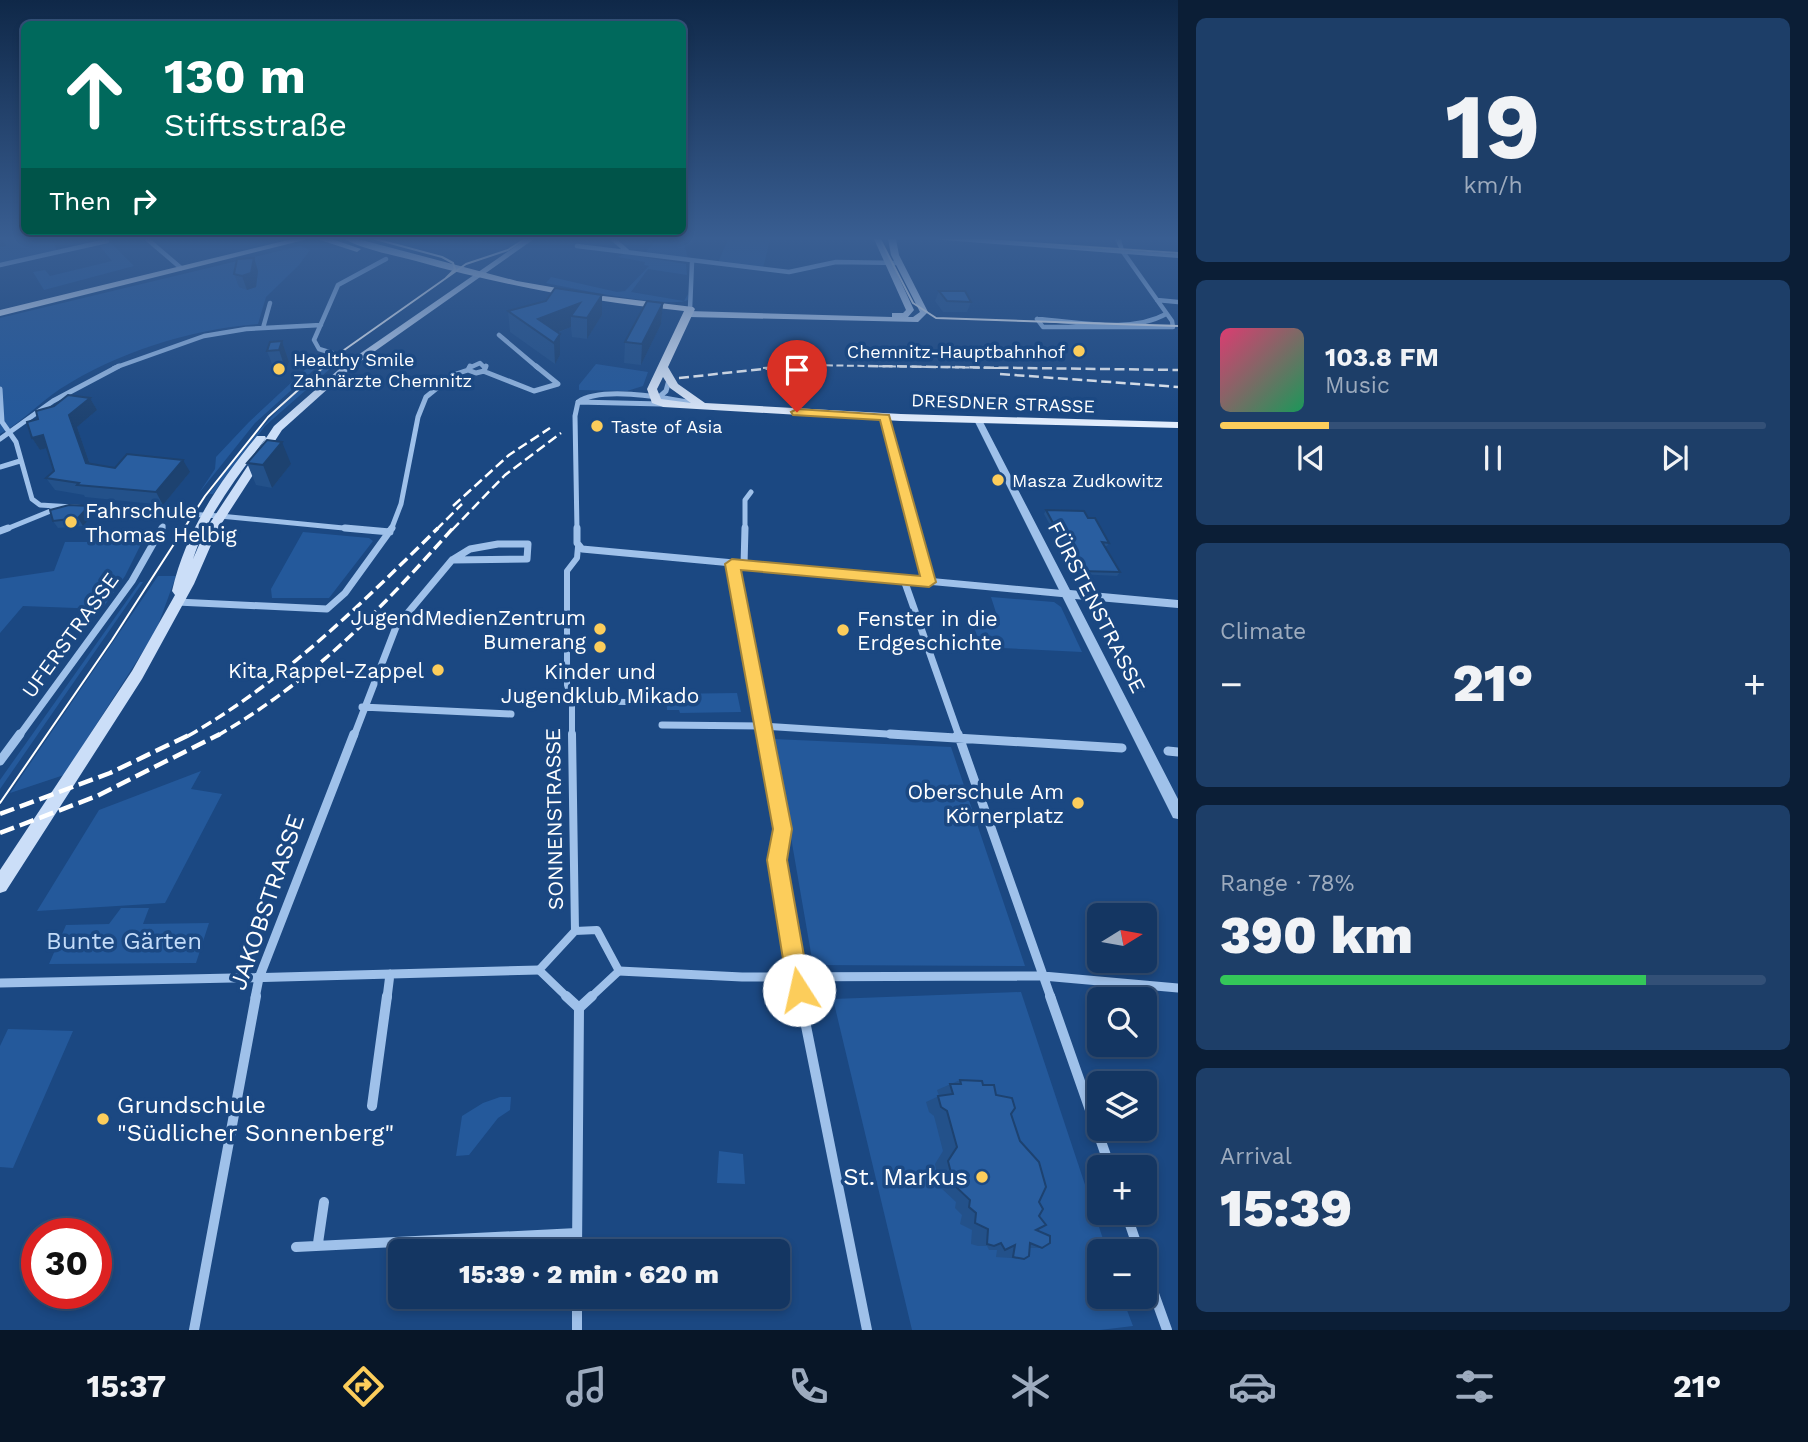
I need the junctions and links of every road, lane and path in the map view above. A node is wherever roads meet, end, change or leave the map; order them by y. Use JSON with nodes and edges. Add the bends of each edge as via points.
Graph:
{"nodes":[{"id":1,"x":48,"y":301,"type":"edge"},
{"id":2,"x":331,"y":301,"type":"edge"},
{"id":3,"x":435,"y":301,"type":"edge"},
{"id":4,"x":571,"y":301,"type":"edge"},
{"id":5,"x":690,"y":301,"type":"edge"},
{"id":6,"x":906,"y":301,"type":"edge"},
{"id":7,"x":918,"y":301,"type":"edge"},
{"id":8,"x":1158,"y":301,"type":"edge"},
{"id":9,"x":270,"y":303,"type":"dead end"},
{"id":10,"x":690,"y":312,"type":"junction"},
{"id":11,"x":0,"y":313,"type":"edge"},
{"id":12,"x":1166,"y":314,"type":"junction"},
{"id":13,"x":906,"y":318,"type":"junction"},
{"id":14,"x":321,"y":325,"type":"junction"},
{"id":15,"x":263,"y":328,"type":"junction"},
{"id":16,"x":499,"y":335,"type":"dead end"},
{"id":17,"x":353,"y":359,"type":"junction"},
{"id":18,"x":468,"y":370,"type":"junction"},
{"id":19,"x":483,"y":371,"type":"junction"},
{"id":20,"x":667,"y":374,"type":"junction"},
{"id":21,"x":0,"y":389,"type":"edge"},
{"id":22,"x":655,"y":398,"type":"junction"},
{"id":23,"x":636,"y":399,"type":"junction"},
{"id":24,"x":702,"y":404,"type":"junction"},
{"id":25,"x":670,"y":405,"type":"junction"},
{"id":26,"x":885,"y":417,"type":"junction"},
{"id":27,"x":978,"y":420,"type":"junction"},
{"id":28,"x":1178,"y":425,"type":"edge"},
{"id":29,"x":9,"y":431,"type":"junction"},
{"id":30,"x":0,"y":439,"type":"edge"},
{"id":31,"x":20,"y":461,"type":"junction"},
{"id":32,"x":0,"y":467,"type":"edge"},
{"id":33,"x":751,"y":492,"type":"dead end"},
{"id":34,"x":62,"y":505,"type":"junction"},
{"id":35,"x":171,"y":513,"type":"junction"},
{"id":36,"x":213,"y":516,"type":"junction"},
{"id":37,"x":0,"y":531,"type":"edge"},
{"id":38,"x":390,"y":532,"type":"junction"},
{"id":39,"x":579,"y":547,"type":"junction"},
{"id":40,"x":452,"y":560,"type":"junction"},
{"id":41,"x":732,"y":564,"type":"junction"},
{"id":42,"x":744,"y":565,"type":"junction"},
{"id":43,"x":904,"y":580,"type":"junction"},
{"id":44,"x":929,"y":582,"type":"junction"},
{"id":45,"x":1067,"y":594,"type":"junction"},
{"id":46,"x":177,"y":603,"type":"junction"},
{"id":47,"x":1178,"y":604,"type":"edge"},
{"id":48,"x":572,"y":701,"type":"junction"},
{"id":49,"x":626,"y":702,"type":"dead end"},
{"id":50,"x":362,"y":708,"type":"junction"},
{"id":51,"x":510,"y":714,"type":"dead end"},
{"id":52,"x":662,"y":725,"type":"dead end"},
{"id":53,"x":762,"y":726,"type":"junction"},
{"id":54,"x":960,"y":740,"type":"junction"},
{"id":55,"x":1122,"y":748,"type":"dead end"},
{"id":56,"x":1168,"y":751,"type":"dead end"},
{"id":57,"x":1178,"y":752,"type":"edge"},
{"id":58,"x":0,"y":761,"type":"edge"},
{"id":59,"x":1178,"y":813,"type":"edge"},
{"id":60,"x":0,"y":885,"type":"edge"},
{"id":61,"x":575,"y":931,"type":"junction"},
{"id":62,"x":539,"y":970,"type":"junction"},
{"id":63,"x":619,"y":971,"type":"junction"},
{"id":64,"x":390,"y":974,"type":"junction"},
{"id":65,"x":1042,"y":976,"type":"junction"},
{"id":66,"x":796,"y":977,"type":"junction"},
{"id":67,"x":258,"y":978,"type":"junction"},
{"id":68,"x":0,"y":983,"type":"edge"},
{"id":69,"x":1178,"y":988,"type":"edge"},
{"id":70,"x":579,"y":1008,"type":"junction"},
{"id":71,"x":372,"y":1106,"type":"dead end"},
{"id":72,"x":1106,"y":1155,"type":"edge"},
{"id":73,"x":324,"y":1202,"type":"dead end"},
{"id":74,"x":577,"y":1233,"type":"junction"},
{"id":75,"x":577,"y":1239,"type":"edge"},
{"id":76,"x":318,"y":1243,"type":"junction"},
{"id":77,"x":296,"y":1247,"type":"dead end"},
{"id":78,"x":1157,"y":1302,"type":"edge"},
{"id":79,"x":577,"y":1309,"type":"edge"},
{"id":80,"x":194,"y":1330,"type":"edge"},
{"id":81,"x":577,"y":1330,"type":"edge"},
{"id":82,"x":867,"y":1330,"type":"edge"},
{"id":83,"x":1167,"y":1330,"type":"edge"}],
"edges":[{"from":1,"to":11,"type":"main road"},
{"from":2,"to":14,"type":"street"},
{"from":3,"to":17,"type":"main road"},
{"from":4,"to":10,"type":"main road"},
{"from":5,"to":10,"type":"street"},
{"from":6,"to":13,"type":"main road","via":[[910,310]]},
{"from":7,"to":13,"type":"main road","via":[[924,312],[915,320]]},
{"from":8,"to":12,"type":"street"},
{"from":9,"to":15,"type":"street"},
{"from":10,"to":13,"type":"main road"},
{"from":10,"to":20,"type":"main road"},
{"from":12,"to":12,"type":"street","via":[[1173,327],[1043,327],[1037,318],[1137,322]]},
{"from":14,"to":15,"type":"street"},
{"from":14,"to":17,"type":"street","via":[[314,340],[319,349]]},
{"from":15,"to":29,"type":"street","via":[[217,334],[148,353],[99,374]]},
{"from":16,"to":19,"type":"street","via":[[558,384],[534,391]]},
{"from":17,"to":36,"type":"main road","via":[[278,428]]},
{"from":18,"to":19,"type":"street"},
{"from":18,"to":19,"type":"street","via":[[480,363],[486,366]]},
{"from":18,"to":38,"type":"street","via":[[453,375],[426,397]]},
{"from":20,"to":22,"type":"main road","via":[[654,385]]},
{"from":20,"to":24,"type":"main road","name":"DRESDNER STRASSE","via":[[682,394]]},
{"from":21,"to":29,"type":"street","via":[[2,422]]},
{"from":22,"to":23,"type":"street"},
{"from":22,"to":24,"type":"street","name":"DRESDNER STRASSE"},
{"from":22,"to":25,"type":"main road","name":"DRESDNER STRASSE"},
{"from":23,"to":25,"type":"street"},
{"from":23,"to":39,"type":"street","name":"SONNENSTRASSE","via":[[578,402]]},
{"from":24,"to":25,"type":"main road","name":"DRESDNER STRASSE"},
{"from":24,"to":26,"type":"main road","name":"DRESDNER STRASSE"},
{"from":26,"to":27,"type":"main road","name":"DRESDNER STRASSE"},
{"from":26,"to":44,"type":"street"},
{"from":27,"to":28,"type":"main road","name":"DRESDNER STRASSE"},
{"from":27,"to":45,"type":"street","name":"FÜRSTENSTRASSE"},
{"from":29,"to":30,"type":"street"},
{"from":29,"to":31,"type":"street"},
{"from":31,"to":32,"type":"street"},
{"from":31,"to":34,"type":"street","via":[[32,499],[40,505]]},
{"from":33,"to":42,"type":"street","via":[[745,500]]},
{"from":34,"to":35,"type":"street"},
{"from":34,"to":37,"type":"street"},
{"from":35,"to":36,"type":"street"},
{"from":35,"to":58,"type":"street","name":"UFERSTRASSE","via":[[132,581]]},
{"from":36,"to":38,"type":"street"},
{"from":36,"to":46,"type":"main road"},
{"from":38,"to":46,"type":"street","via":[[345,593],[327,608]]},
{"from":39,"to":41,"type":"street"},
{"from":39,"to":48,"type":"street","name":"SONNENSTRASSE","via":[[567,571],[567,685]]},
{"from":40,"to":40,"type":"street","name":"JAKOBSTRASSE","via":[[527,559],[527,544],[481,544]]},
{"from":40,"to":50,"type":"street","name":"JAKOBSTRASSE","via":[[396,627]]},
{"from":41,"to":42,"type":"street"},
{"from":41,"to":53,"type":"street"},
{"from":42,"to":43,"type":"street"},
{"from":43,"to":44,"type":"street"},
{"from":43,"to":54,"type":"street"},
{"from":44,"to":45,"type":"street"},
{"from":45,"to":47,"type":"street"},
{"from":45,"to":59,"type":"street","name":"FÜRSTENSTRASSE"},
{"from":46,"to":60,"type":"main road","via":[[137,675]]},
{"from":48,"to":49,"type":"street"},
{"from":48,"to":61,"type":"street","name":"SONNENSTRASSE"},
{"from":50,"to":51,"type":"street"},
{"from":50,"to":67,"type":"street","name":"JAKOBSTRASSE"},
{"from":52,"to":53,"type":"street"},
{"from":53,"to":54,"type":"street"},
{"from":53,"to":66,"type":"street","via":[[782,829],[777,860]]},
{"from":54,"to":55,"type":"street"},
{"from":54,"to":65,"type":"street"},
{"from":56,"to":57,"type":"street"},
{"from":61,"to":62,"type":"street","name":"SONNENSTRASSE"},
{"from":61,"to":63,"type":"street","via":[[597,930]]},
{"from":62,"to":64,"type":"street"},
{"from":62,"to":70,"type":"street"},
{"from":63,"to":66,"type":"street"},
{"from":63,"to":70,"type":"street"},
{"from":64,"to":67,"type":"street"},
{"from":64,"to":71,"type":"street"},
{"from":65,"to":66,"type":"street"},
{"from":65,"to":69,"type":"street"},
{"from":65,"to":72,"type":"street"},
{"from":66,"to":82,"type":"street"},
{"from":67,"to":68,"type":"street"},
{"from":67,"to":80,"type":"street","name":"JAKOBSTRASSE"},
{"from":70,"to":74,"type":"street"},
{"from":73,"to":76,"type":"street"},
{"from":74,"to":75,"type":"street"},
{"from":74,"to":76,"type":"street"},
{"from":76,"to":77,"type":"street"},
{"from":78,"to":83,"type":"street"},
{"from":79,"to":81,"type":"street"}]}
